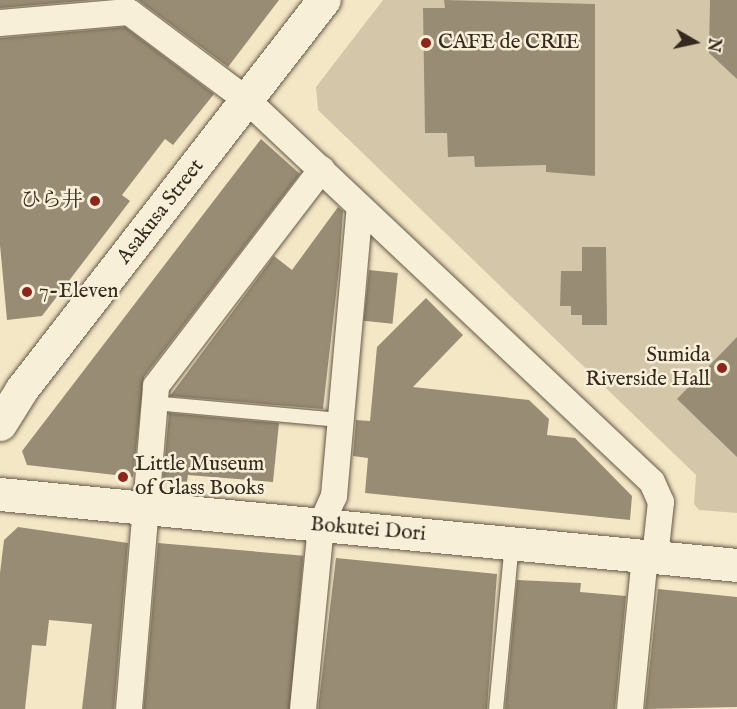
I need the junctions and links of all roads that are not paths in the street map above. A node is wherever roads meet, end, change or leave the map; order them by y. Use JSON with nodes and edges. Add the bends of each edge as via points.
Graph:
{"nodes":[{"id":1,"x":324,"y":0,"type":"edge"},
{"id":2,"x":129,"y":6,"type":"edge"},
{"id":3,"x":0,"y":23,"type":"edge"},
{"id":4,"x":248,"y":101,"type":"junction"},
{"id":5,"x":322,"y":169,"type":"junction"},
{"id":6,"x":360,"y":207,"type":"junction"},
{"id":7,"x":153,"y":403,"type":"junction"},
{"id":8,"x":341,"y":420,"type":"junction"},
{"id":9,"x":0,"y":424,"type":"edge"},
{"id":10,"x":0,"y":494,"type":"edge"},
{"id":11,"x":144,"y":510,"type":"junction"},
{"id":12,"x":321,"y":525,"type":"junction"},
{"id":13,"x":512,"y":543,"type":"junction"},
{"id":14,"x":650,"y":556,"type":"junction"},
{"id":15,"x":737,"y":565,"type":"edge"},
{"id":16,"x":129,"y":709,"type":"edge"},
{"id":17,"x":303,"y":709,"type":"edge"},
{"id":18,"x":496,"y":709,"type":"edge"},
{"id":19,"x":630,"y":709,"type":"edge"}],
"edges":[{"from":1,"to":4,"type":"main road","name":"Asakusa Street"},
{"from":2,"to":3,"type":"street"},
{"from":2,"to":4,"type":"street"},
{"from":4,"to":5,"type":"street"},
{"from":4,"to":9,"type":"main road","name":"Asakusa Street","via":[[21,390]]},
{"from":5,"to":6,"type":"street"},
{"from":5,"to":7,"type":"street","via":[[156,386]]},
{"from":6,"to":8,"type":"street"},
{"from":6,"to":14,"type":"street","via":[[652,482],[661,502]]},
{"from":7,"to":8,"type":"lane"},
{"from":7,"to":11,"type":"street"},
{"from":8,"to":12,"type":"street","via":[[334,496]]},
{"from":10,"to":11,"type":"main road","name":"Bokutei Dori"},
{"from":11,"to":12,"type":"main road","name":"Bokutei Dori"},
{"from":11,"to":16,"type":"street","via":[[146,537]]},
{"from":12,"to":13,"type":"main road","name":"Bokutei Dori"},
{"from":12,"to":17,"type":"street"},
{"from":13,"to":14,"type":"main road","name":"Bokutei Dori"},
{"from":13,"to":18,"type":"lane"},
{"from":14,"to":15,"type":"main road","name":"Bokutei Dori"},
{"from":14,"to":19,"type":"street"}]}
